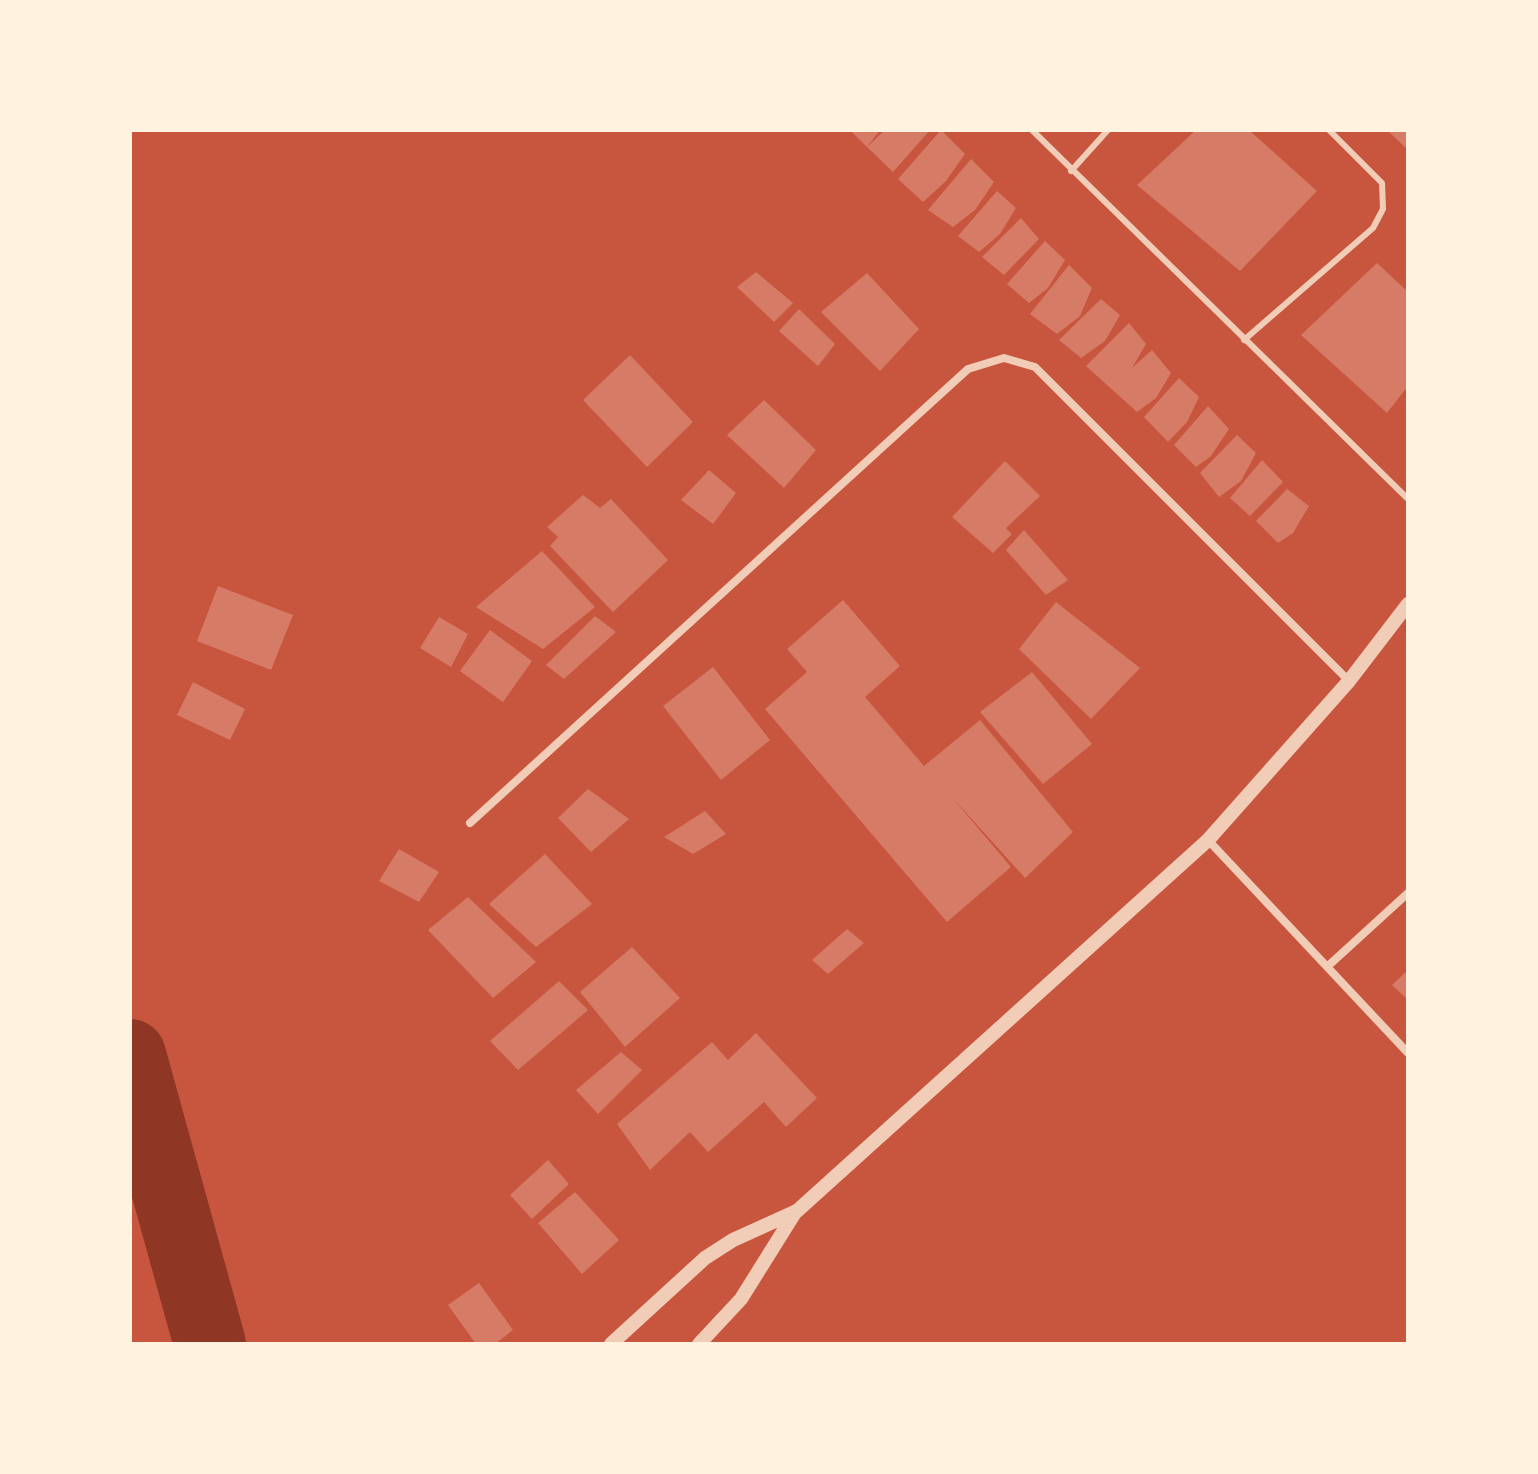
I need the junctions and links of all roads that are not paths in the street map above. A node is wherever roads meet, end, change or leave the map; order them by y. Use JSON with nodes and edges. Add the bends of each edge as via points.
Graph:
{"nodes":[{"id":1,"x":1032,"y":130,"type":"edge"},
{"id":2,"x":1108,"y":130,"type":"edge"},
{"id":3,"x":1329,"y":130,"type":"edge"},
{"id":4,"x":1071,"y":171,"type":"junction"},
{"id":5,"x":1244,"y":340,"type":"junction"},
{"id":6,"x":1408,"y":499,"type":"edge"},
{"id":7,"x":1408,"y":604,"type":"edge"},
{"id":8,"x":1349,"y":681,"type":"junction"},
{"id":9,"x":470,"y":823,"type":"dead end"},
{"id":10,"x":1208,"y":840,"type":"junction"},
{"id":11,"x":1408,"y":893,"type":"edge"},
{"id":12,"x":1328,"y":966,"type":"junction"},
{"id":13,"x":1408,"y":1053,"type":"edge"},
{"id":14,"x":797,"y":1211,"type":"junction"},
{"id":15,"x":611,"y":1344,"type":"edge"},
{"id":16,"x":699,"y":1344,"type":"edge"}],
"edges":[{"from":1,"to":4,"type":"lane"},
{"from":2,"to":4,"type":"lane"},
{"from":3,"to":5,"type":"lane","via":[[1382,183],[1383,209],[1373,228]]},
{"from":4,"to":5,"type":"lane"},
{"from":5,"to":6,"type":"lane"},
{"from":7,"to":8,"type":"street"},
{"from":8,"to":9,"type":"street","via":[[1035,367],[1004,358],[968,369]]},
{"from":8,"to":10,"type":"street"},
{"from":10,"to":12,"type":"street"},
{"from":10,"to":14,"type":"street"},
{"from":11,"to":12,"type":"street"},
{"from":12,"to":13,"type":"street"},
{"from":14,"to":15,"type":"street","via":[[705,1258]]},
{"from":14,"to":16,"type":"street","via":[[741,1299]]}]}
